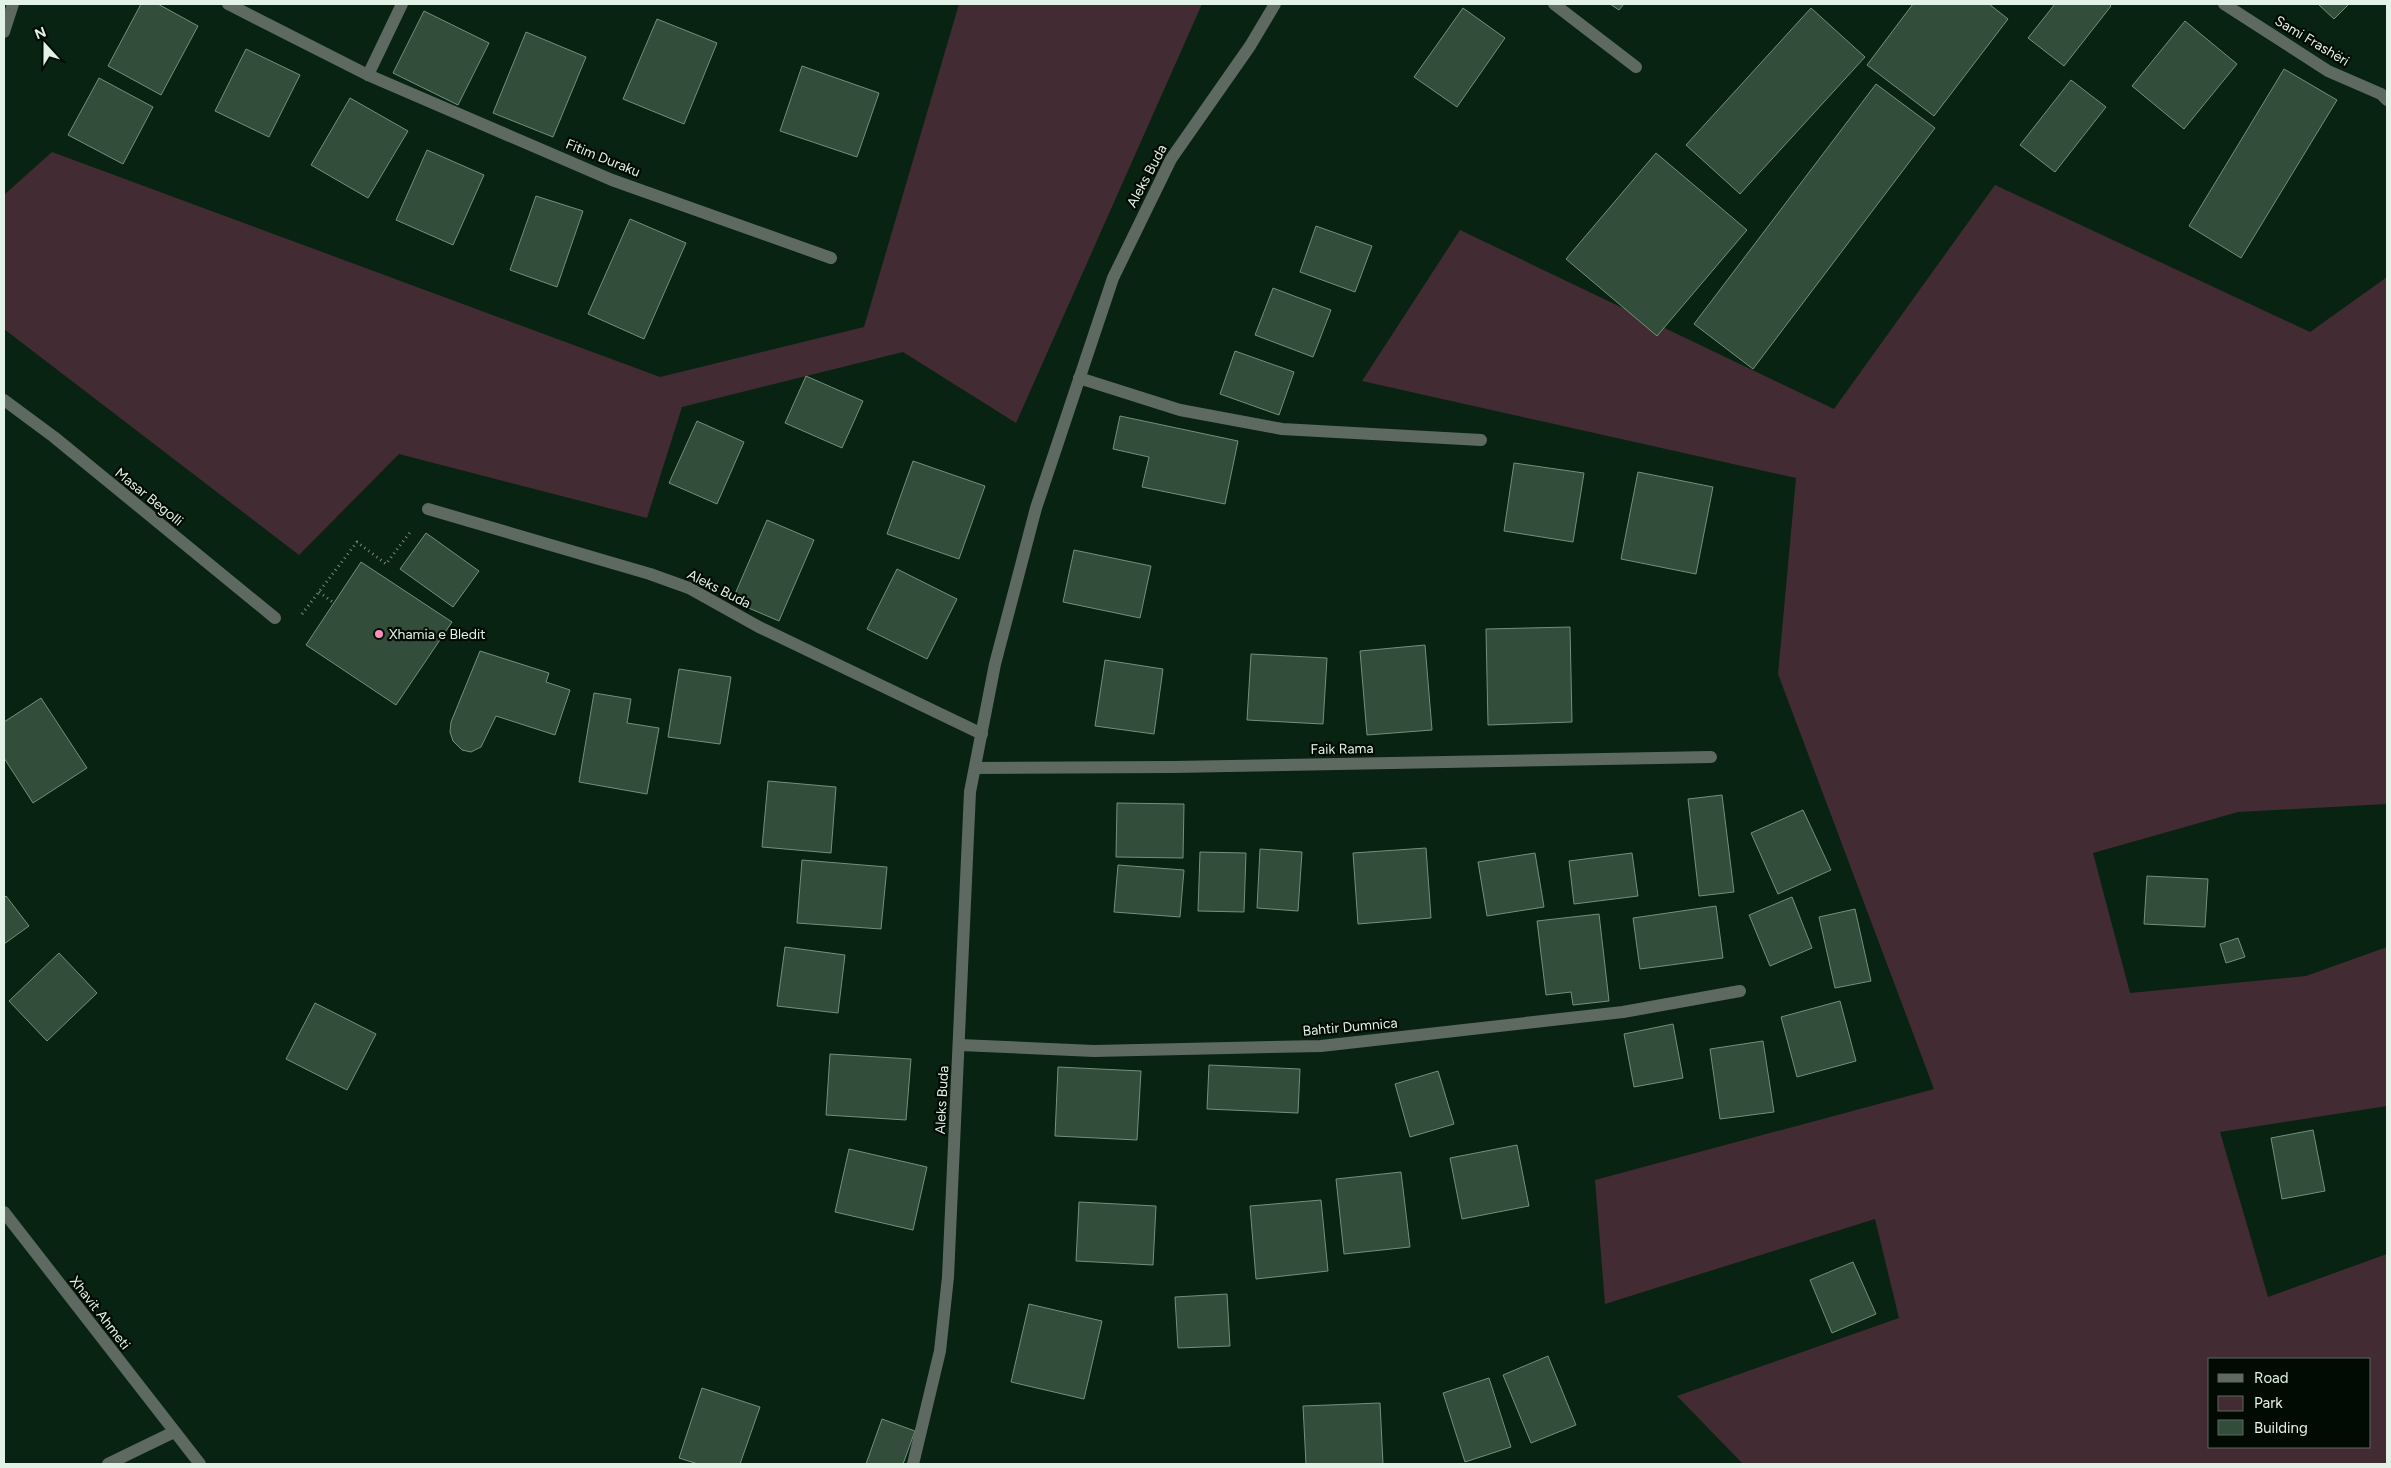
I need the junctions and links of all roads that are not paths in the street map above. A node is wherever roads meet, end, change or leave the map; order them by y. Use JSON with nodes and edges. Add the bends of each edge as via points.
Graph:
{"nodes":[{"id":1,"x":13,"y":4,"type":"edge"},
{"id":2,"x":228,"y":4,"type":"edge"},
{"id":3,"x":402,"y":4,"type":"edge"},
{"id":4,"x":1274,"y":4,"type":"edge"},
{"id":5,"x":1554,"y":4,"type":"edge"},
{"id":6,"x":2224,"y":4,"type":"edge"},
{"id":7,"x":4,"y":32,"type":"edge"},
{"id":8,"x":1636,"y":67,"type":"dead end"},
{"id":9,"x":368,"y":75,"type":"junction"},
{"id":10,"x":2387,"y":100,"type":"edge"},
{"id":11,"x":831,"y":258,"type":"dead end"},
{"id":12,"x":1079,"y":378,"type":"junction"},
{"id":13,"x":4,"y":400,"type":"edge"},
{"id":14,"x":1481,"y":440,"type":"dead end"},
{"id":15,"x":428,"y":508,"type":"road end"},
{"id":16,"x":274,"y":618,"type":"road end"},
{"id":17,"x":982,"y":734,"type":"junction"},
{"id":18,"x":1710,"y":757,"type":"dead end"},
{"id":19,"x":975,"y":768,"type":"junction"},
{"id":20,"x":1740,"y":991,"type":"dead end"},
{"id":21,"x":960,"y":1045,"type":"junction"},
{"id":22,"x":4,"y":1212,"type":"edge"},
{"id":23,"x":174,"y":1432,"type":"junction"},
{"id":24,"x":108,"y":1464,"type":"edge"},
{"id":25,"x":200,"y":1464,"type":"edge"},
{"id":26,"x":913,"y":1464,"type":"edge"}],
"edges":[{"from":1,"to":7,"type":"street"},
{"from":2,"to":9,"type":"street","name":"Fitim Duraku"},
{"from":3,"to":9,"type":"street"},
{"from":4,"to":12,"type":"street","name":"Aleks Buda","via":[[1250,46],[1171,159],[1113,278]]},
{"from":5,"to":8,"type":"street"},
{"from":6,"to":10,"type":"street","name":"Sami Frashëri","via":[[2328,70],[2381,94]]},
{"from":9,"to":11,"type":"street","name":"Fitim Duraku","via":[[612,180]]},
{"from":12,"to":14,"type":"street","via":[[1180,410],[1282,429]]},
{"from":12,"to":17,"type":"street","name":"Aleks Buda","via":[[1036,508],[995,664]]},
{"from":13,"to":16,"type":"street","name":"Masar Begolli","via":[[54,437]]},
{"from":15,"to":17,"type":"street","name":"Aleks Buda","via":[[689,588],[759,627]]},
{"from":17,"to":19,"type":"street","name":"Aleks Buda"},
{"from":18,"to":19,"type":"street","name":"Faik Rama"},
{"from":19,"to":21,"type":"street","name":"Aleks Buda","via":[[970,792]]},
{"from":20,"to":21,"type":"street","name":"Bahtir Dumnica","via":[[1623,1012],[1321,1046],[1094,1051]]},
{"from":21,"to":26,"type":"street","name":"Aleks Buda","via":[[948,1278],[940,1351]]},
{"from":22,"to":23,"type":"street","name":"Xhavit Ahmeti"},
{"from":23,"to":24,"type":"street"},
{"from":23,"to":25,"type":"street","name":"Xhavit Ahmeti"}]}
